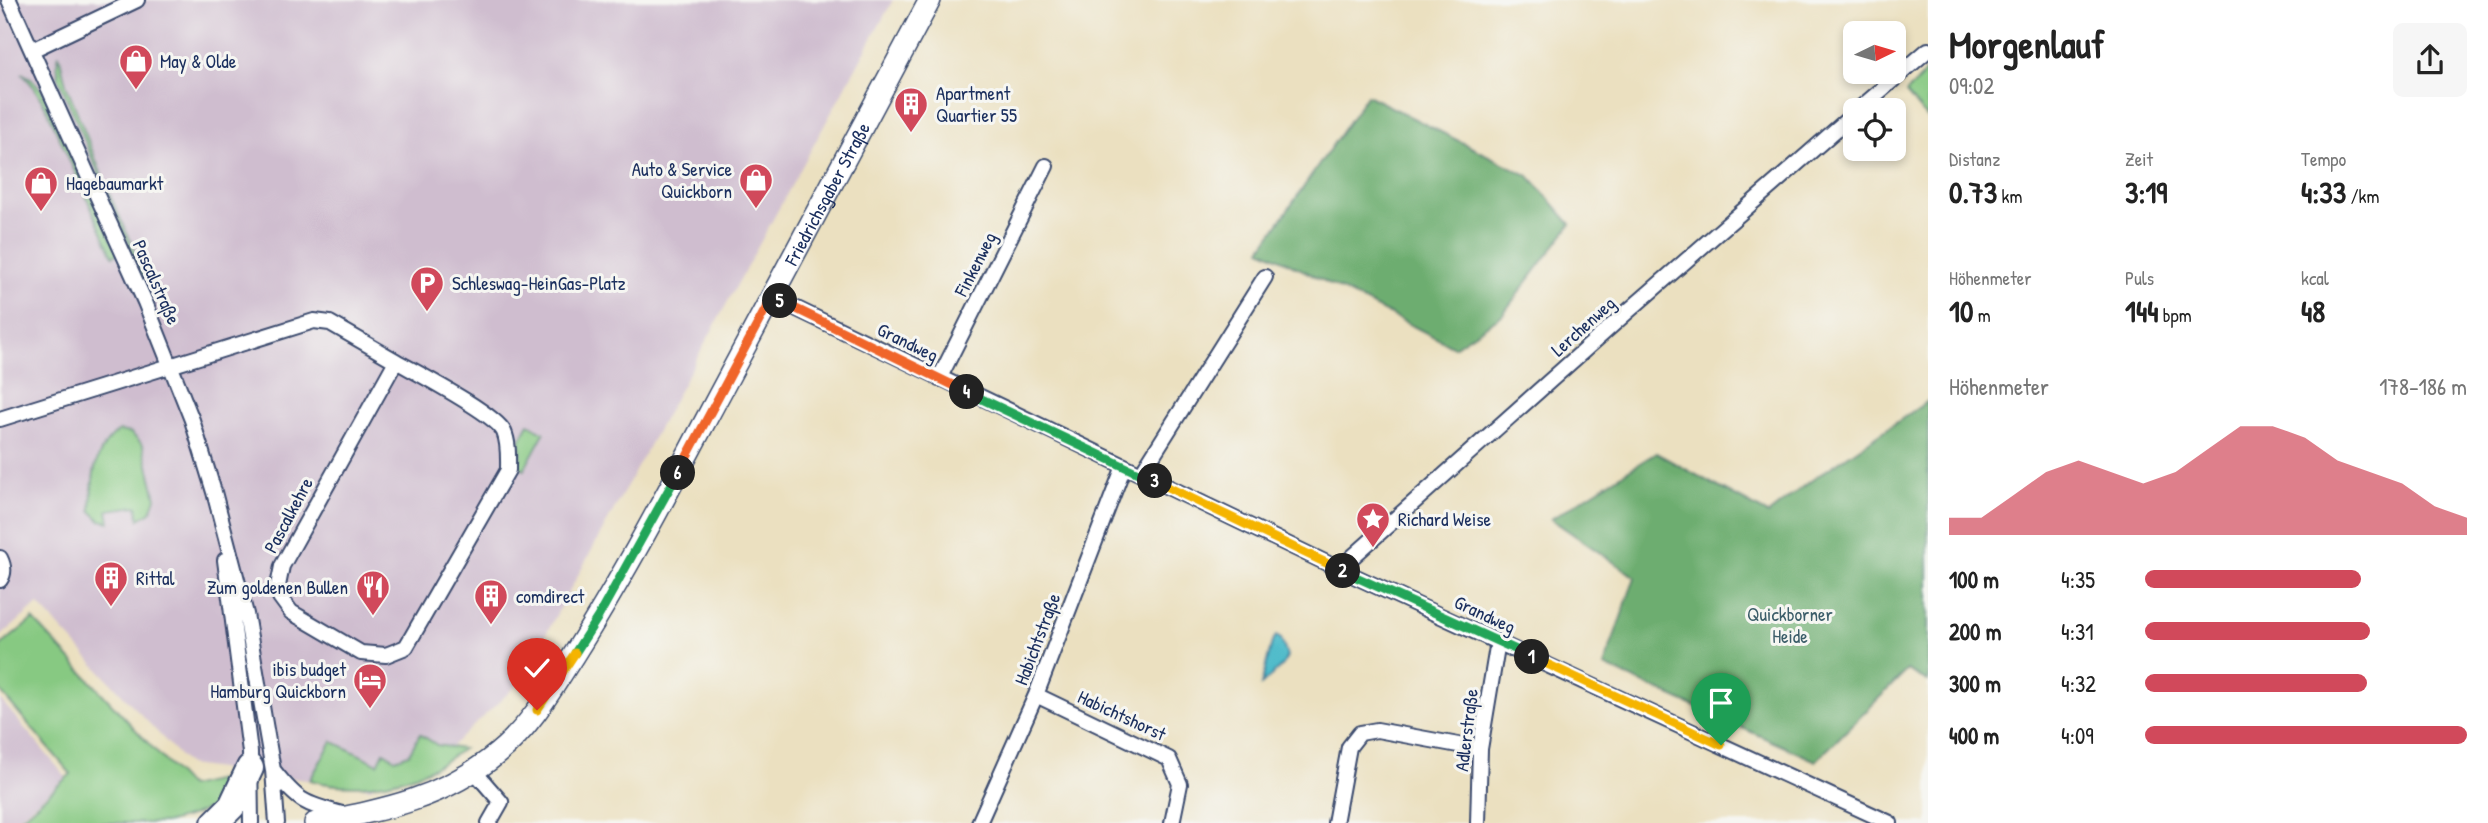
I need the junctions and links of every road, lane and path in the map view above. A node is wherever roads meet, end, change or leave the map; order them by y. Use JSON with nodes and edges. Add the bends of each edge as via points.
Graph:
{"nodes":[{"id":1,"x":9,"y":0,"type":"edge"},
{"id":2,"x":137,"y":0,"type":"edge"},
{"id":3,"x":930,"y":0,"type":"edge"},
{"id":4,"x":32,"y":50,"type":"junction"},
{"id":5,"x":1928,"y":50,"type":"edge"},
{"id":6,"x":1873,"y":98,"type":"edge"},
{"id":7,"x":1843,"y":124,"type":"edge"},
{"id":8,"x":1046,"y":166,"type":"dead end"},
{"id":9,"x":1265,"y":277,"type":"dead end"},
{"id":10,"x":772,"y":297,"type":"junction"},
{"id":11,"x":396,"y":361,"type":"junction"},
{"id":12,"x":172,"y":364,"type":"junction"},
{"id":13,"x":939,"y":379,"type":"junction"},
{"id":14,"x":0,"y":419,"type":"edge"},
{"id":15,"x":1124,"y":466,"type":"junction"},
{"id":16,"x":1141,"y":474,"type":"junction"},
{"id":17,"x":226,"y":537,"type":"junction"},
{"id":18,"x":0,"y":558,"type":"edge"},
{"id":19,"x":1339,"y":569,"type":"junction"},
{"id":20,"x":0,"y":580,"type":"edge"},
{"id":21,"x":1498,"y":641,"type":"junction"},
{"id":22,"x":1036,"y":695,"type":"junction"},
{"id":23,"x":1480,"y":749,"type":"junction"},
{"id":24,"x":261,"y":769,"type":"junction"},
{"id":25,"x":474,"y":771,"type":"junction"},
{"id":26,"x":346,"y":820,"type":"edge"},
{"id":27,"x":215,"y":823,"type":"edge"},
{"id":28,"x":251,"y":823,"type":"edge"},
{"id":29,"x":277,"y":823,"type":"edge"},
{"id":30,"x":315,"y":823,"type":"edge"},
{"id":31,"x":489,"y":823,"type":"edge"},
{"id":32,"x":979,"y":823,"type":"edge"},
{"id":33,"x":1172,"y":823,"type":"edge"},
{"id":34,"x":1335,"y":823,"type":"edge"},
{"id":35,"x":1478,"y":823,"type":"edge"},
{"id":36,"x":1890,"y":823,"type":"edge"}],
"edges":[{"from":1,"to":4,"type":"street","name":"Pascalstraße"},
{"from":2,"to":4,"type":"street"},
{"from":3,"to":10,"type":"main road","name":"Friedrichsgaber Straße"},
{"from":4,"to":12,"type":"street","name":"Pascalstraße"},
{"from":5,"to":6,"type":"street","name":"Lerchenweg"},
{"from":7,"to":19,"type":"street","name":"Lerchenweg"},
{"from":8,"to":13,"type":"street","name":"Finkenweg"},
{"from":9,"to":16,"type":"street"},
{"from":10,"to":13,"type":"street","name":"Grandweg"},
{"from":10,"to":25,"type":"main road","name":"Friedrichsgaber Straße","via":[[592,627],[531,719]]},
{"from":11,"to":11,"type":"street","name":"Pascalkehre","via":[[282,566],[278,586],[291,612],[361,653],[386,655],[406,647],[508,470],[504,430],[483,412]]},
{"from":11,"to":12,"type":"street","via":[[330,323],[314,321]]},
{"from":12,"to":14,"type":"street"},
{"from":12,"to":17,"type":"street","name":"Pascalstraße"},
{"from":13,"to":15,"type":"street","name":"Grandweg"},
{"from":15,"to":16,"type":"street","name":"Grandweg"},
{"from":15,"to":22,"type":"street","name":"Habichtstraße"},
{"from":16,"to":19,"type":"street","name":"Grandweg"},
{"from":17,"to":24,"type":"street","name":"Pascalstraße","via":[[246,614]]},
{"from":17,"to":24,"type":"street","name":"Pascalstraße","via":[[225,567],[250,752]]},
{"from":18,"to":20,"type":"street","via":[[4,568]]},
{"from":19,"to":21,"type":"street","name":"Grandweg"},
{"from":21,"to":23,"type":"street","name":"Adlerstraße"},
{"from":21,"to":36,"type":"street","name":"Grandweg"},
{"from":22,"to":32,"type":"street","name":"Habichtstraße"},
{"from":22,"to":33,"type":"street","name":"Habichtshorst","via":[[1169,759],[1180,784]]},
{"from":23,"to":34,"type":"street","via":[[1377,730],[1360,733],[1349,747]]},
{"from":23,"to":35,"type":"street","name":"Adlerstraße"},
{"from":24,"to":26,"type":"street","name":"Friedrichsgaber Straße","via":[[294,796]]},
{"from":24,"to":27,"type":"highway"},
{"from":24,"to":28,"type":"street","name":"Pascalstraße"},
{"from":24,"to":29,"type":"street","name":"Pascalstraße"},
{"from":25,"to":26,"type":"main road","name":"Friedrichsgaber Straße","via":[[409,803]]},
{"from":25,"to":31,"type":"street","via":[[501,802]]},
{"from":26,"to":30,"type":"main road","name":"Friedrichsgaber Straße"}]}
